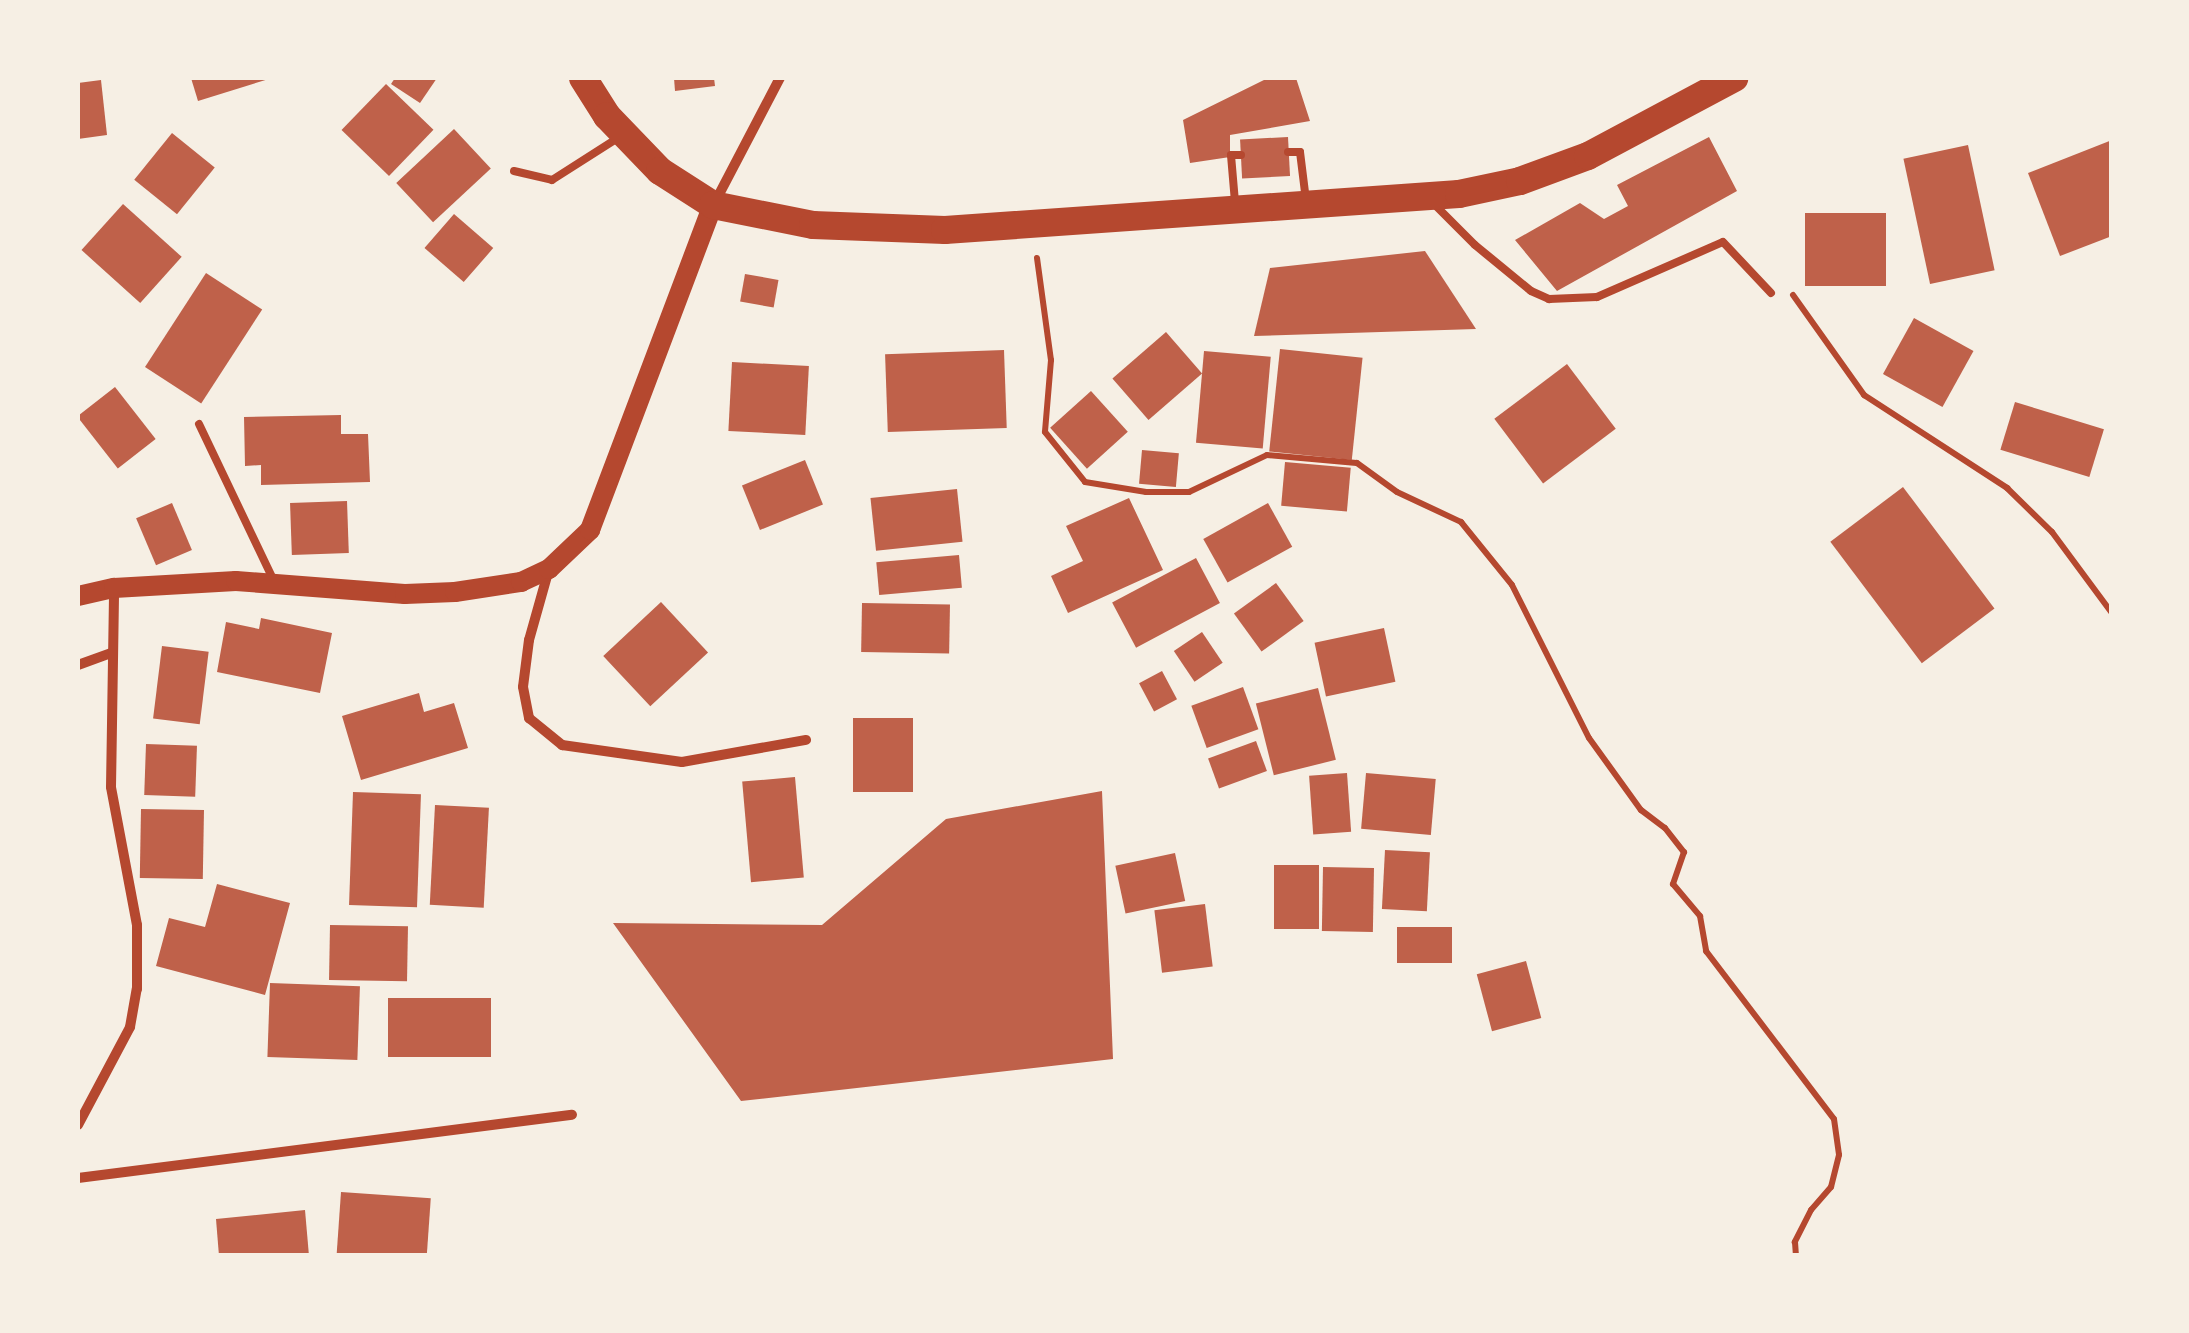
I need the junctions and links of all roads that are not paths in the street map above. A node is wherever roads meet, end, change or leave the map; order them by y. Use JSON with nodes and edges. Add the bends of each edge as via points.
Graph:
{"nodes":[{"id":1,"x":583,"y":78,"type":"edge"},
{"id":2,"x":780,"y":78,"type":"edge"},
{"id":3,"x":1734,"y":78,"type":"edge"},
{"id":4,"x":625,"y":134,"type":"junction"},
{"id":5,"x":1288,"y":152,"type":"dead end"},
{"id":6,"x":1241,"y":155,"type":"dead end"},
{"id":7,"x":514,"y":171,"type":"dead end"},
{"id":8,"x":1430,"y":200,"type":"junction"},
{"id":9,"x":713,"y":205,"type":"junction"},
{"id":10,"x":1307,"y":207,"type":"junction"},
{"id":11,"x":1236,"y":211,"type":"junction"},
{"id":12,"x":1771,"y":294,"type":"dead end"},
{"id":13,"x":199,"y":424,"type":"dead end"},
{"id":14,"x":549,"y":568,"type":"junction"},
{"id":15,"x":276,"y":585,"type":"junction"},
{"id":16,"x":114,"y":588,"type":"junction"},
{"id":17,"x":78,"y":596,"type":"edge"},
{"id":18,"x":114,"y":652,"type":"junction"},
{"id":19,"x":78,"y":665,"type":"edge"},
{"id":20,"x":806,"y":740,"type":"dead end"},
{"id":21,"x":572,"y":1115,"type":"dead end"},
{"id":22,"x":78,"y":1125,"type":"edge"},
{"id":23,"x":78,"y":1178,"type":"edge"}],
"edges":[{"from":1,"to":4,"type":"highway"},
{"from":2,"to":9,"type":"street"},
{"from":3,"to":8,"type":"highway","via":[[1588,156],[1520,181]]},
{"from":4,"to":7,"type":"lane","via":[[552,180]]},
{"from":4,"to":9,"type":"highway","via":[[660,171]]},
{"from":5,"to":10,"type":"lane","via":[[1300,152]]},
{"from":6,"to":11,"type":"lane","via":[[1231,155]]},
{"from":8,"to":10,"type":"highway"},
{"from":8,"to":12,"type":"lane","via":[[1489,257],[1549,299],[1597,298],[1723,242]]},
{"from":9,"to":11,"type":"highway","via":[[813,225],[945,230]]},
{"from":9,"to":14,"type":"main road","via":[[590,530]]},
{"from":10,"to":11,"type":"highway"},
{"from":13,"to":15,"type":"lane"},
{"from":14,"to":15,"type":"main road","via":[[521,582],[455,592]]},
{"from":14,"to":20,"type":"street","via":[[524,687],[529,718],[562,745],[682,762]]},
{"from":15,"to":16,"type":"main road"},
{"from":16,"to":17,"type":"main road"},
{"from":16,"to":18,"type":"street"},
{"from":18,"to":19,"type":"street"},
{"from":18,"to":22,"type":"street","via":[[111,787],[137,925],[137,989],[130,1027]]},
{"from":21,"to":23,"type":"street"}]}
